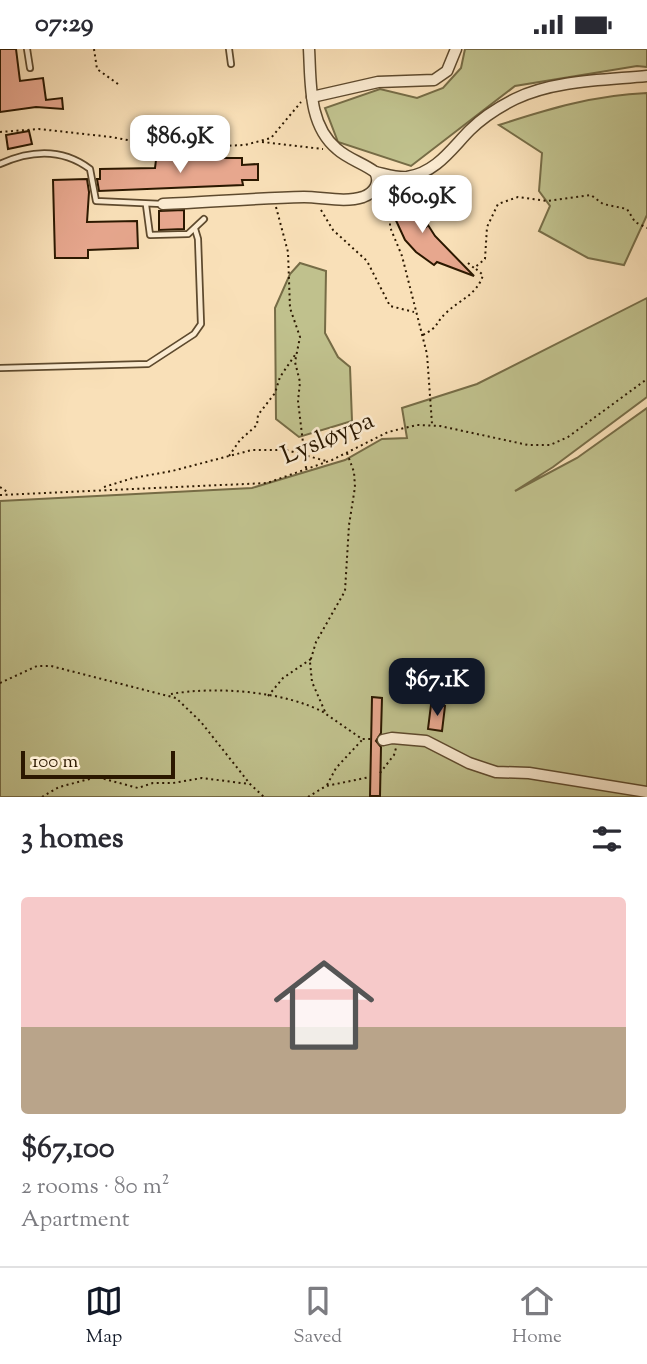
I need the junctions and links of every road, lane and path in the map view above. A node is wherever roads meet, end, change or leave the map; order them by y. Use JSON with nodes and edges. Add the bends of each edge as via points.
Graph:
{"nodes":[{"id":1,"x":27,"y":49,"type":"edge"},
{"id":2,"x":94,"y":49,"type":"edge"},
{"id":3,"x":229,"y":49,"type":"edge"},
{"id":4,"x":309,"y":49,"type":"edge"},
{"id":5,"x":456,"y":49,"type":"edge"},
{"id":6,"x":231,"y":64,"type":"dead end"},
{"id":7,"x":30,"y":68,"type":"dead end"},
{"id":8,"x":647,"y":76,"type":"edge"},
{"id":9,"x":118,"y":83,"type":"dead end"},
{"id":10,"x":312,"y":97,"type":"junction"},
{"id":11,"x":0,"y":132,"type":"edge"},
{"id":12,"x":261,"y":142,"type":"junction"},
{"id":13,"x":324,"y":150,"type":"dead end"},
{"id":14,"x":0,"y":164,"type":"edge"},
{"id":15,"x":375,"y":172,"type":"junction"},
{"id":16,"x":274,"y":198,"type":"junction"},
{"id":17,"x":318,"y":198,"type":"junction"},
{"id":18,"x":163,"y":204,"type":"joint"},
{"id":19,"x":146,"y":205,"type":"junction"},
{"id":20,"x":390,"y":218,"type":"dead end"},
{"id":21,"x":204,"y":219,"type":"dead end"},
{"id":22,"x":647,"y":228,"type":"edge"},
{"id":23,"x":195,"y":229,"type":"junction"},
{"id":24,"x":468,"y":263,"type":"dead end"},
{"id":25,"x":474,"y":268,"type":"junction"},
{"id":26,"x":415,"y":312,"type":"junction"},
{"id":27,"x":423,"y":335,"type":"junction"},
{"id":28,"x":296,"y":355,"type":"junction"},
{"id":29,"x":0,"y":368,"type":"edge"},
{"id":30,"x":647,"y":379,"type":"edge"},
{"id":31,"x":432,"y":424,"type":"junction"},
{"id":32,"x":347,"y":452,"type":"junction"},
{"id":33,"x":229,"y":456,"type":"junction"},
{"id":34,"x":304,"y":457,"type":"junction"},
{"id":35,"x":327,"y":461,"type":"junction"},
{"id":36,"x":307,"y":469,"type":"junction"},
{"id":37,"x":0,"y":487,"type":"edge"},
{"id":38,"x":100,"y":488,"type":"junction"},
{"id":39,"x":10,"y":494,"type":"junction"},
{"id":40,"x":0,"y":495,"type":"edge"},
{"id":41,"x":312,"y":659,"type":"junction"},
{"id":42,"x":0,"y":683,"type":"edge"},
{"id":43,"x":170,"y":694,"type":"junction"},
{"id":44,"x":267,"y":697,"type":"junction"},
{"id":45,"x":326,"y":714,"type":"junction"},
{"id":46,"x":362,"y":739,"type":"junction"},
{"id":47,"x":371,"y":739,"type":"dead end"},
{"id":48,"x":398,"y":739,"type":"junction"},
{"id":49,"x":383,"y":740,"type":"dead end"},
{"id":50,"x":380,"y":773,"type":"dead end"},
{"id":51,"x":370,"y":776,"type":"dead end"},
{"id":52,"x":250,"y":784,"type":"junction"},
{"id":53,"x":326,"y":786,"type":"junction"},
{"id":54,"x":647,"y":792,"type":"edge"},
{"id":55,"x":42,"y":797,"type":"edge"},
{"id":56,"x":264,"y":797,"type":"edge"},
{"id":57,"x":308,"y":797,"type":"edge"}],
"edges":[{"from":1,"to":7,"type":"lane"},
{"from":2,"to":9,"type":"path","via":[[97,69]]},
{"from":3,"to":6,"type":"lane"},
{"from":4,"to":10,"type":"street"},
{"from":5,"to":10,"type":"street","via":[[447,71],[434,80],[378,82]]},
{"from":8,"to":15,"type":"street","via":[[529,93],[490,114],[427,170],[403,177]]},
{"from":10,"to":12,"type":"path","via":[[301,102],[273,135]]},
{"from":10,"to":15,"type":"street","via":[[317,120],[331,143]]},
{"from":11,"to":12,"type":"path","via":[[39,129],[171,148]]},
{"from":12,"to":13,"type":"path"},
{"from":14,"to":19,"type":"lane","via":[[42,153],[69,156],[90,169],[96,201]]},
{"from":15,"to":17,"type":"street","via":[[376,187],[365,196]]},
{"from":16,"to":17,"type":"street"},
{"from":16,"to":18,"type":"street"},
{"from":16,"to":28,"type":"path","via":[[288,252],[290,308],[299,332]]},
{"from":17,"to":26,"type":"path","via":[[324,219],[367,261],[390,306]]},
{"from":18,"to":19,"type":"lane"},
{"from":19,"to":23,"type":"lane","via":[[150,235],[188,234]]},
{"from":20,"to":26,"type":"path"},
{"from":21,"to":23,"type":"lane"},
{"from":22,"to":25,"type":"path","via":[[635,222],[627,209],[603,204],[591,195],[547,201],[515,198],[498,204],[487,227],[487,255]]},
{"from":23,"to":29,"type":"lane","via":[[201,324],[194,334],[148,364]]},
{"from":24,"to":25,"type":"path"},
{"from":25,"to":27,"type":"path","via":[[483,275],[476,290]]},
{"from":26,"to":27,"type":"path"},
{"from":27,"to":31,"type":"path"},
{"from":28,"to":33,"type":"path","via":[[279,377],[257,425]]},
{"from":28,"to":34,"type":"path"},
{"from":30,"to":31,"type":"path","name":"Lysløypa","via":[[568,437],[550,445],[517,443]]},
{"from":31,"to":32,"type":"path","name":"Lysløypa","via":[[388,432]]},
{"from":32,"to":35,"type":"path","name":"Lysløypa"},
{"from":32,"to":41,"type":"path","via":[[355,487],[345,591],[316,642]]},
{"from":33,"to":34,"type":"path","via":[[278,449]]},
{"from":33,"to":38,"type":"path"},
{"from":34,"to":35,"type":"path"},
{"from":34,"to":36,"type":"path"},
{"from":35,"to":36,"type":"path","name":"Lysløypa"},
{"from":36,"to":38,"type":"path","name":"Lysløypa","via":[[248,485]]},
{"from":37,"to":39,"type":"path"},
{"from":38,"to":39,"type":"path","name":"Lysløypa"},
{"from":39,"to":40,"type":"path","name":"Lysløypa"},
{"from":41,"to":44,"type":"path","via":[[289,673]]},
{"from":41,"to":45,"type":"path","via":[[312,682]]},
{"from":42,"to":43,"type":"path","via":[[37,666],[51,666]]},
{"from":43,"to":44,"type":"path","via":[[234,689]]},
{"from":43,"to":52,"type":"path","via":[[201,722]]},
{"from":44,"to":45,"type":"path","via":[[304,702]]},
{"from":45,"to":46,"type":"path"},
{"from":46,"to":47,"type":"path"},
{"from":46,"to":53,"type":"path"},
{"from":48,"to":49,"type":"street"},
{"from":48,"to":50,"type":"path","via":[[394,755]]},
{"from":48,"to":54,"type":"street","via":[[426,741],[496,772]]},
{"from":51,"to":53,"type":"path"},
{"from":52,"to":55,"type":"path","via":[[202,778],[138,788],[97,778],[59,787]]},
{"from":52,"to":56,"type":"path"},
{"from":53,"to":57,"type":"path"}]}
